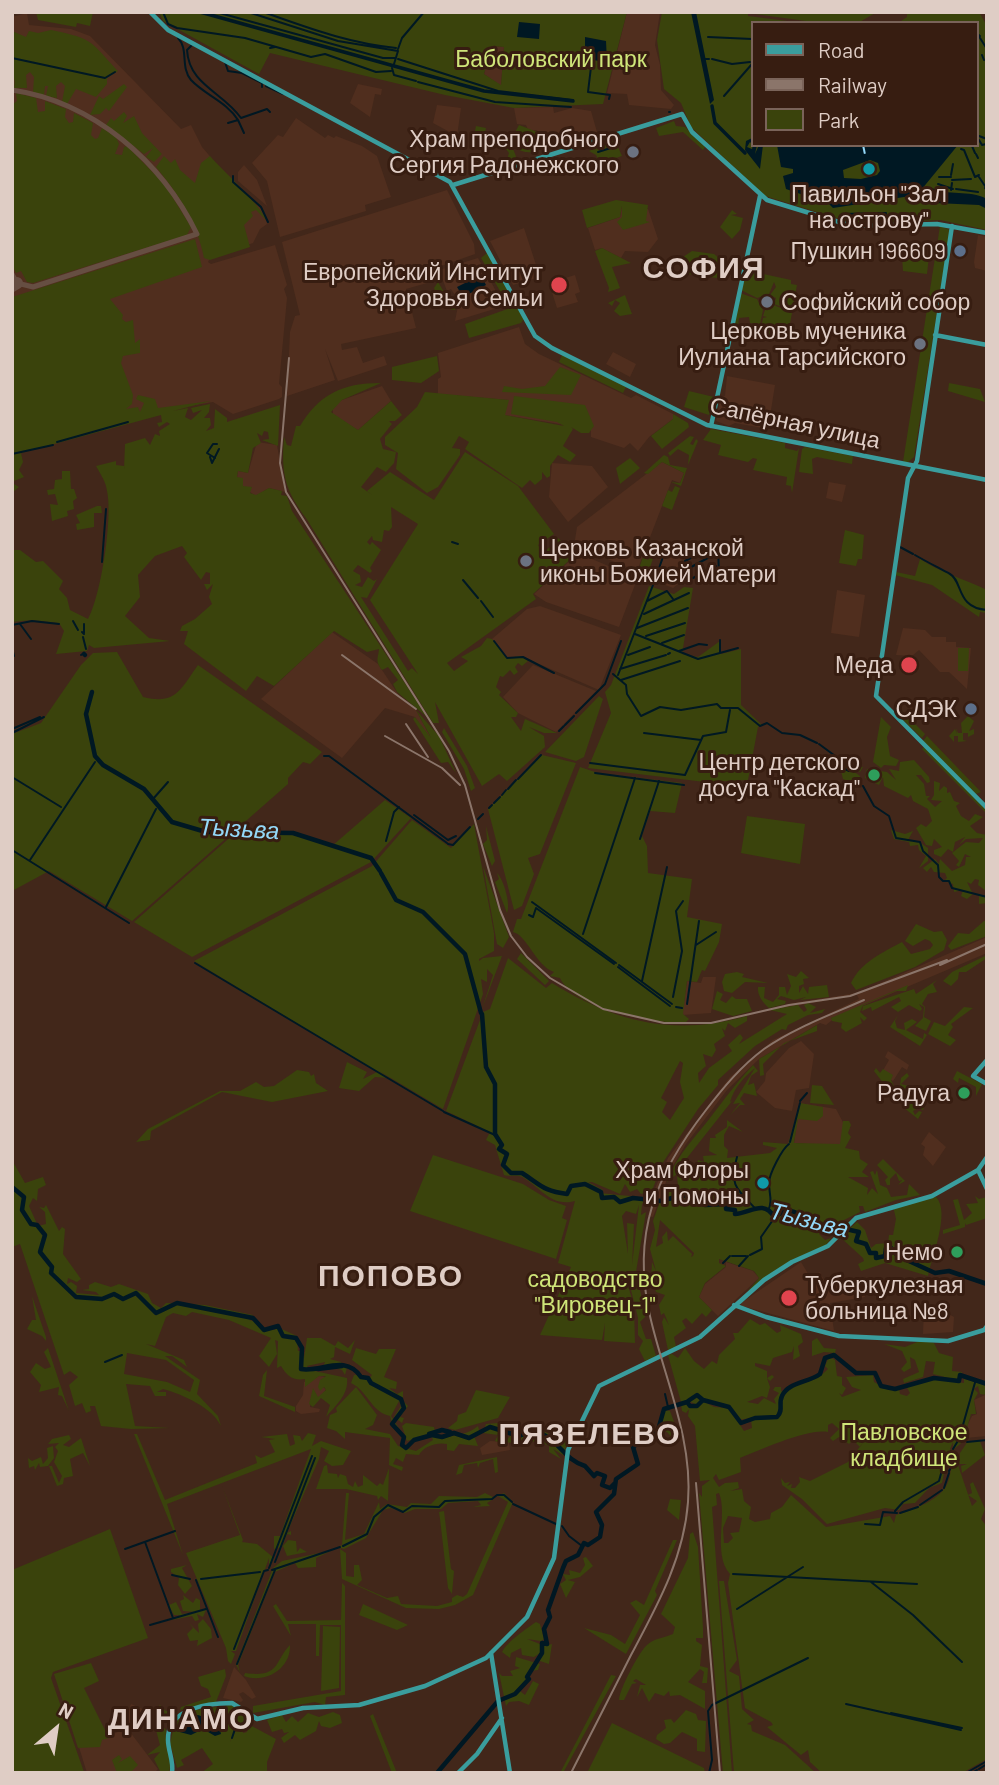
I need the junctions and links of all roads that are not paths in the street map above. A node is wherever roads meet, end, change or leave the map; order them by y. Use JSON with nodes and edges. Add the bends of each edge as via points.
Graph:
{"nodes":[{"id":1,"x":150,"y":12,"type":"edge"},
{"id":2,"x":453,"y":185,"type":"junction"},
{"id":3,"x":760,"y":196,"type":"junction"},
{"id":4,"x":952,"y":226,"type":"junction"},
{"id":5,"x":987,"y":233,"type":"edge"},
{"id":6,"x":935,"y":335,"type":"junction"},
{"id":7,"x":987,"y":345,"type":"edge"},
{"id":8,"x":711,"y":426,"type":"junction"},
{"id":9,"x":913,"y":466,"type":"junction"},
{"id":10,"x":987,"y":480,"type":"edge"},
{"id":11,"x":987,"y":808,"type":"edge"},
{"id":12,"x":987,"y":1060,"type":"edge"},
{"id":13,"x":987,"y":1084,"type":"edge"},
{"id":14,"x":987,"y":1157,"type":"edge"},
{"id":15,"x":978,"y":1170,"type":"junction"},
{"id":16,"x":987,"y":1189,"type":"edge"},
{"id":17,"x":734,"y":1305,"type":"junction"},
{"id":18,"x":986,"y":1329,"type":"edge"},
{"id":19,"x":491,"y":1653,"type":"junction"},
{"id":20,"x":502,"y":1718,"type":"junction"},
{"id":21,"x":172,"y":1773,"type":"edge"},
{"id":22,"x":458,"y":1773,"type":"edge"},
{"id":23,"x":510,"y":1773,"type":"edge"}],
"edges":[{"from":1,"to":2,"type":"main road","via":[[169,30]]},
{"from":2,"to":3,"type":"main road","via":[[682,114],[692,132]]},
{"from":2,"to":8,"type":"main road","name":"Сапёрная улица","via":[[538,339]]},
{"from":3,"to":4,"type":"main road","via":[[852,226]]},
{"from":3,"to":8,"type":"main road"},
{"from":4,"to":5,"type":"main road"},
{"from":4,"to":6,"type":"main road"},
{"from":6,"to":7,"type":"main road"},
{"from":6,"to":9,"type":"main road"},
{"from":8,"to":9,"type":"main road","name":"Сапёрная улица"},
{"from":9,"to":10,"type":"main road","name":"Сапёрная улица"},
{"from":9,"to":11,"type":"main road","via":[[876,696]]},
{"from":12,"to":13,"type":"main road","via":[[973,1076]]},
{"from":14,"to":15,"type":"main road"},
{"from":15,"to":16,"type":"main road"},
{"from":15,"to":17,"type":"main road","via":[[928,1198],[882,1208],[848,1224],[828,1246],[774,1273]]},
{"from":17,"to":18,"type":"main road","via":[[839,1336],[948,1341]]},
{"from":17,"to":19,"type":"main road","via":[[700,1337],[599,1386],[568,1451],[554,1558],[527,1617]]},
{"from":19,"to":20,"type":"main road"},
{"from":19,"to":21,"type":"main road","via":[[450,1675],[376,1702],[303,1708],[265,1718],[254,1718],[232,1703],[183,1713],[168,1734]]},
{"from":20,"to":22,"type":"main road"},
{"from":20,"to":23,"type":"main road"}]}
